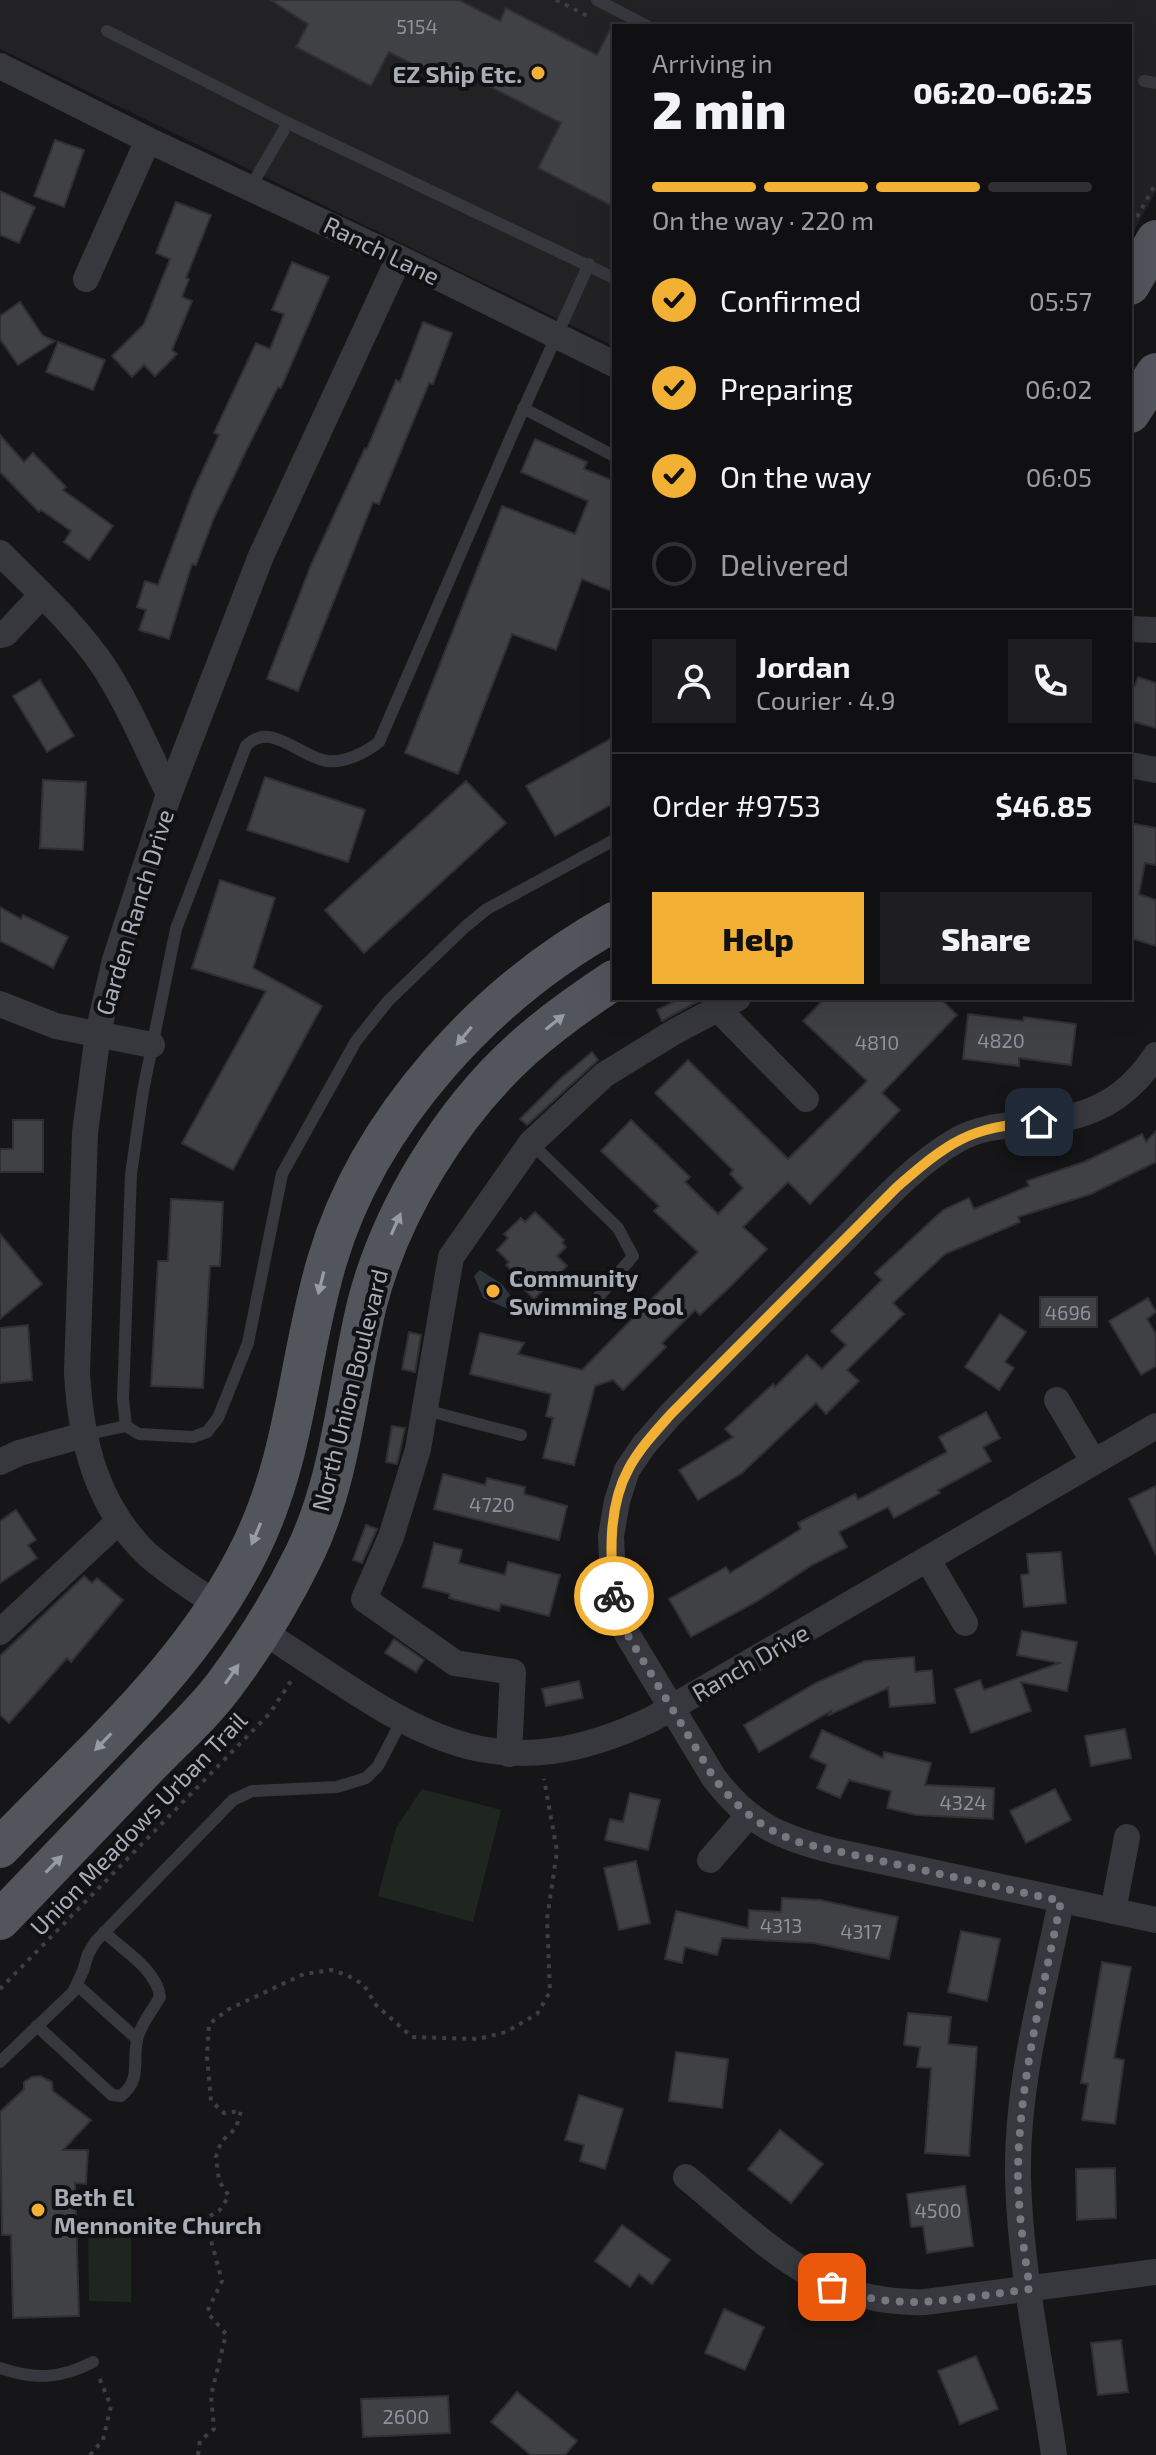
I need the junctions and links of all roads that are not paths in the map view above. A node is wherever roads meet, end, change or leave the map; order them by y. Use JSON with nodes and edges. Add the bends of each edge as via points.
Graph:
{"nodes":[{"id":1,"x":597,"y":0,"type":"edge"},
{"id":2,"x":643,"y":24,"type":"edge"},
{"id":3,"x":107,"y":31,"type":"dead end"},
{"id":4,"x":0,"y":66,"type":"edge"},
{"id":5,"x":288,"y":123,"type":"junction"},
{"id":6,"x":148,"y":140,"type":"junction"},
{"id":7,"x":250,"y":188,"type":"junction"},
{"id":8,"x":1146,"y":229,"type":"edge"},
{"id":9,"x":399,"y":258,"type":"junction"},
{"id":10,"x":589,"y":264,"type":"junction"},
{"id":11,"x":612,"y":277,"type":"edge"},
{"id":12,"x":1132,"y":277,"type":"edge"},
{"id":13,"x":86,"y":279,"type":"dead end"},
{"id":14,"x":556,"y":336,"type":"junction"},
{"id":15,"x":612,"y":363,"type":"edge"},
{"id":16,"x":1156,"y":373,"type":"edge"},
{"id":17,"x":523,"y":408,"type":"junction"},
{"id":18,"x":1132,"y":410,"type":"edge"},
{"id":19,"x":612,"y":455,"type":"edge"},
{"id":20,"x":0,"y":553,"type":"edge"},
{"id":21,"x":42,"y":595,"type":"junction"},
{"id":22,"x":1132,"y":629,"type":"edge"},
{"id":23,"x":1156,"y":630,"type":"edge"},
{"id":24,"x":0,"y":635,"type":"edge"},
{"id":25,"x":1132,"y":765,"type":"edge"},
{"id":26,"x":1156,"y":770,"type":"edge"},
{"id":27,"x":169,"y":794,"type":"junction"},
{"id":28,"x":612,"y":841,"type":"edge"},
{"id":29,"x":612,"y":923,"type":"edge"},
{"id":30,"x":612,"y":981,"type":"edge"},
{"id":31,"x":728,"y":1003,"type":"edge"},
{"id":32,"x":0,"y":1004,"type":"edge"},
{"id":33,"x":98,"y":1033,"type":"junction"},
{"id":34,"x":152,"y":1045,"type":"junction"},
{"id":35,"x":1156,"y":1055,"type":"edge"},
{"id":36,"x":806,"y":1099,"type":"dead end"},
{"id":37,"x":531,"y":1143,"type":"junction"},
{"id":38,"x":585,"y":1313,"type":"dead end"},
{"id":39,"x":1057,"y":1400,"type":"dead end"},
{"id":40,"x":425,"y":1410,"type":"junction"},
{"id":41,"x":126,"y":1426,"type":"junction"},
{"id":42,"x":1156,"y":1426,"type":"edge"},
{"id":43,"x":84,"y":1435,"type":"junction"},
{"id":44,"x":521,"y":1435,"type":"dead end"},
{"id":45,"x":1093,"y":1461,"type":"junction"},
{"id":46,"x":0,"y":1462,"type":"edge"},
{"id":47,"x":119,"y":1521,"type":"junction"},
{"id":48,"x":928,"y":1560,"type":"junction"},
{"id":49,"x":218,"y":1605,"type":"junction"},
{"id":50,"x":965,"y":1623,"type":"dead end"},
{"id":51,"x":262,"y":1631,"type":"junction"},
{"id":52,"x":0,"y":1632,"type":"edge"},
{"id":53,"x":671,"y":1708,"type":"junction"},
{"id":54,"x":402,"y":1720,"type":"junction"},
{"id":55,"x":509,"y":1754,"type":"junction"},
{"id":56,"x":748,"y":1816,"type":"junction"},
{"id":57,"x":1127,"y":1837,"type":"dead end"},
{"id":58,"x":0,"y":1848,"type":"edge"},
{"id":59,"x":710,"y":1860,"type":"dead end"},
{"id":60,"x":1061,"y":1901,"type":"junction"},
{"id":61,"x":1113,"y":1911,"type":"junction"},
{"id":62,"x":0,"y":1920,"type":"edge"},
{"id":63,"x":1156,"y":1920,"type":"edge"},
{"id":64,"x":104,"y":1932,"type":"junction"},
{"id":65,"x":77,"y":1985,"type":"junction"},
{"id":66,"x":37,"y":2026,"type":"junction"},
{"id":67,"x":137,"y":2039,"type":"junction"},
{"id":68,"x":0,"y":2062,"type":"edge"},
{"id":69,"x":686,"y":2177,"type":"dead end"},
{"id":70,"x":1156,"y":2272,"type":"edge"},
{"id":71,"x":1030,"y":2289,"type":"junction"},
{"id":72,"x":93,"y":2362,"type":"road end"},
{"id":73,"x":0,"y":2368,"type":"edge"},
{"id":74,"x":1054,"y":2455,"type":"edge"}],
"edges":[{"from":1,"to":2,"type":"lane"},
{"from":3,"to":5,"type":"lane"},
{"from":4,"to":6,"type":"street","name":"Ranch Lane"},
{"from":5,"to":7,"type":"lane"},
{"from":5,"to":10,"type":"lane"},
{"from":6,"to":7,"type":"street","name":"Ranch Lane"},
{"from":6,"to":13,"type":"street"},
{"from":7,"to":9,"type":"street","name":"Ranch Lane"},
{"from":8,"to":12,"type":"main road"},
{"from":9,"to":14,"type":"street","name":"Ranch Lane"},
{"from":9,"to":27,"type":"street","name":"Garden Ranch Drive","via":[[261,556]]},
{"from":10,"to":11,"type":"lane"},
{"from":10,"to":14,"type":"lane"},
{"from":14,"to":15,"type":"street","name":"Ranch Lane"},
{"from":14,"to":17,"type":"lane"},
{"from":16,"to":18,"type":"main road"},
{"from":17,"to":19,"type":"lane"},
{"from":17,"to":34,"type":"lane","via":[[379,742],[338,761],[323,761],[270,736],[252,739],[246,746],[176,929]]},
{"from":20,"to":21,"type":"street"},
{"from":21,"to":24,"type":"street"},
{"from":21,"to":27,"type":"street","via":[[102,664]]},
{"from":22,"to":23,"type":"street"},
{"from":25,"to":26,"type":"street"},
{"from":27,"to":33,"type":"street","name":"Garden Ranch Drive","via":[[115,960]]},
{"from":28,"to":41,"type":"lane","via":[[487,909],[388,1001],[356,1041],[282,1174],[248,1343],[218,1418],[207,1432],[193,1437],[139,1434]]},
{"from":29,"to":49,"type":"main road","name":"North Union Boulevard","one_way":true,"via":[[573,944],[473,1025],[400,1115],[367,1169],[327,1259],[276,1489],[251,1548]]},
{"from":51,"to":30,"type":"main road","name":"North Union Boulevard","one_way":true,"via":[[305,1553],[324,1502],[368,1302],[405,1206],[436,1150],[520,1050]]},
{"from":31,"to":36,"type":"street"},
{"from":31,"to":37,"type":"street","via":[[604,1075]]},
{"from":32,"to":33,"type":"street","via":[[56,1026]]},
{"from":33,"to":34,"type":"street"},
{"from":33,"to":43,"type":"street","name":"Garden Ranch Drive","via":[[85,1133],[77,1373]]},
{"from":34,"to":41,"type":"lane","via":[[131,1174]]},
{"from":35,"to":53,"type":"street","via":[[1120,1096],[1090,1112],[985,1128],[927,1161],[644,1445],[627,1470],[617,1501],[611,1536],[614,1599],[627,1634]]},
{"from":37,"to":38,"type":"lane","via":[[618,1228],[633,1256]]},
{"from":37,"to":40,"type":"street","via":[[451,1257]]},
{"from":39,"to":45,"type":"street"},
{"from":40,"to":44,"type":"lane"},
{"from":40,"to":55,"type":"street","via":[[391,1537],[364,1599],[455,1663],[513,1672]]},
{"from":41,"to":43,"type":"lane"},
{"from":42,"to":45,"type":"street","name":"Ranch Drive"},
{"from":43,"to":46,"type":"street"},
{"from":43,"to":47,"type":"street","name":"Garden Ranch Drive","via":[[93,1473]]},
{"from":45,"to":48,"type":"street","name":"Ranch Drive"},
{"from":47,"to":49,"type":"street","name":"Garden Ranch Drive","via":[[146,1553]]},
{"from":47,"to":52,"type":"street"},
{"from":48,"to":50,"type":"street"},
{"from":48,"to":53,"type":"street","name":"Ranch Drive"},
{"from":49,"to":58,"type":"main road","name":"North Union Boulevard","one_way":true,"via":[[185,1654]]},
{"from":51,"to":54,"type":"street","name":"Ranch Drive"},
{"from":62,"to":51,"type":"main road","name":"North Union Boulevard","one_way":true,"via":[[224,1686]]},
{"from":53,"to":55,"type":"street","name":"Ranch Drive","via":[[618,1736],[578,1748]]},
{"from":53,"to":56,"type":"street","via":[[714,1778]]},
{"from":54,"to":55,"type":"street","name":"Ranch Drive","via":[[460,1745]]},
{"from":54,"to":64,"type":"lane","via":[[366,1778],[337,1787],[252,1791],[233,1800]]},
{"from":56,"to":59,"type":"street"},
{"from":56,"to":60,"type":"street","via":[[805,1844]]},
{"from":57,"to":61,"type":"street"},
{"from":60,"to":61,"type":"street"},
{"from":60,"to":71,"type":"street","via":[[1020,2126],[1018,2176]]},
{"from":61,"to":63,"type":"street"},
{"from":64,"to":65,"type":"lane","via":[[88,1954]]},
{"from":64,"to":67,"type":"lane","via":[[159,1988],[160,1997]]},
{"from":65,"to":66,"type":"lane"},
{"from":65,"to":67,"type":"lane"},
{"from":66,"to":67,"type":"lane","via":[[112,2095],[121,2096],[131,2088]]},
{"from":66,"to":68,"type":"lane"},
{"from":69,"to":71,"type":"street","via":[[786,2259],[816,2280],[849,2293],[898,2303]]},
{"from":70,"to":71,"type":"street"},
{"from":71,"to":74,"type":"street"},
{"from":72,"to":73,"type":"lane","via":[[71,2373],[44,2377]]}]}
